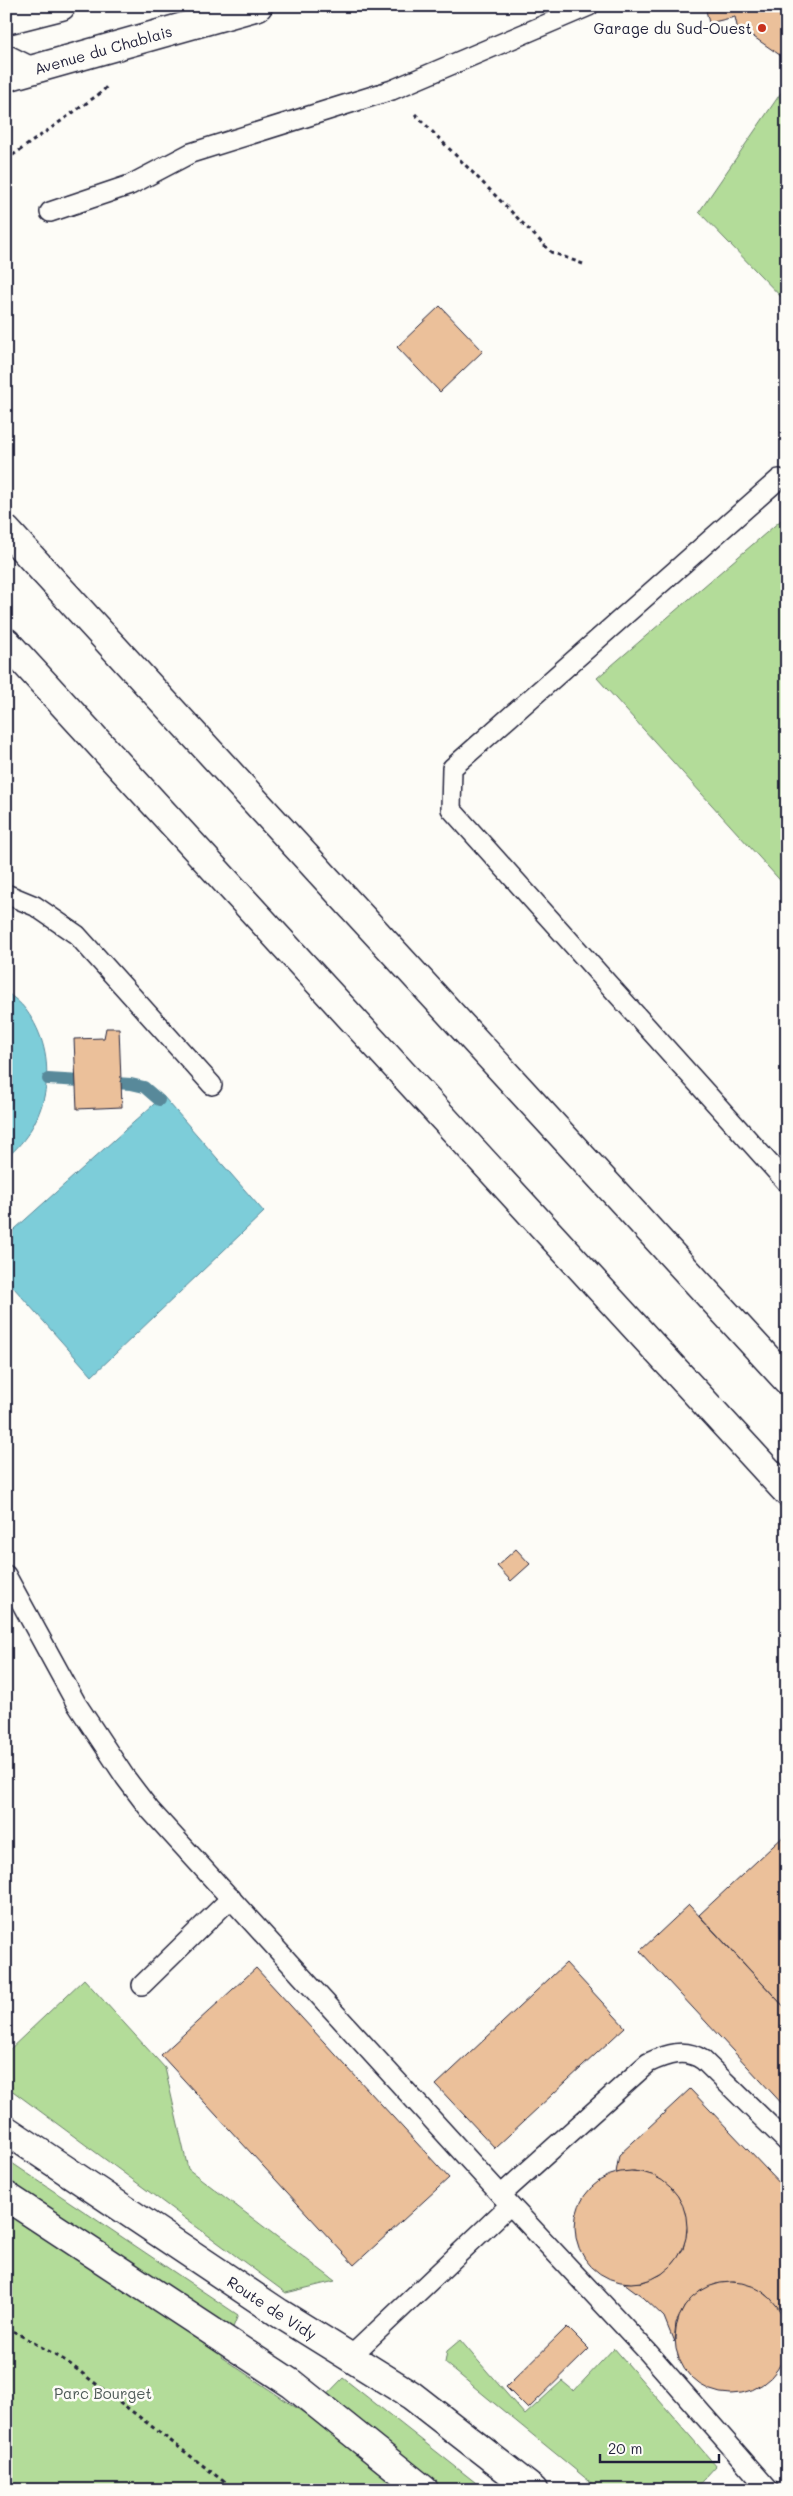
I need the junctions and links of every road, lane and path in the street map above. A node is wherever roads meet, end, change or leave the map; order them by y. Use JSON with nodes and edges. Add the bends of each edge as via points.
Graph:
{"nodes":[{"id":1,"x":61,"y":6,"type":"edge"},
{"id":2,"x":258,"y":6,"type":"edge"},
{"id":3,"x":589,"y":6,"type":"edge"},
{"id":4,"x":6,"y":20,"type":"edge"},
{"id":5,"x":6,"y":54,"type":"edge"},
{"id":6,"x":36,"y":69,"type":"junction"},
{"id":7,"x":6,"y":77,"type":"edge"},
{"id":8,"x":109,"y":83,"type":"dead end"},
{"id":9,"x":392,"y":90,"type":"junction"},
{"id":10,"x":6,"y":160,"type":"edge"},
{"id":11,"x":50,"y":212,"type":"dead end"},
{"id":12,"x":583,"y":264,"type":"dead end"},
{"id":13,"x":780,"y":479,"type":"dead end"},
{"id":14,"x":6,"y":530,"type":"edge"},
{"id":15,"x":6,"y":642,"type":"edge"},
{"id":16,"x":6,"y":894,"type":"edge"},
{"id":17,"x":212,"y":1085,"type":"dead end"},
{"id":18,"x":787,"y":1182,"type":"edge"},
{"id":19,"x":787,"y":1380,"type":"edge"},
{"id":20,"x":787,"y":1492,"type":"edge"},
{"id":21,"x":6,"y":1575,"type":"edge"},
{"id":22,"x":231,"y":1898,"type":"junction"},
{"id":23,"x":142,"y":1985,"type":"dead end"},
{"id":24,"x":6,"y":2130,"type":"edge"},
{"id":25,"x":787,"y":2142,"type":"edge"},
{"id":26,"x":6,"y":2196,"type":"edge"},
{"id":27,"x":506,"y":2200,"type":"junction"},
{"id":28,"x":6,"y":2327,"type":"edge"},
{"id":29,"x":350,"y":2357,"type":"junction"},
{"id":30,"x":235,"y":2490,"type":"edge"},
{"id":31,"x":424,"y":2490,"type":"edge"},
{"id":32,"x":533,"y":2490,"type":"edge"},
{"id":33,"x":769,"y":2490,"type":"edge"}],
"edges":[{"from":1,"to":4,"type":"main road"},
{"from":2,"to":6,"type":"main road","name":"Avenue du Chablais"},
{"from":3,"to":9,"type":"lane"},
{"from":5,"to":6,"type":"lane"},
{"from":6,"to":7,"type":"main road","name":"Avenue du Chablais"},
{"from":8,"to":10,"type":"path","via":[[102,92]]},
{"from":9,"to":11,"type":"lane","via":[[191,153],[130,185]]},
{"from":9,"to":12,"type":"path","via":[[551,252]]},
{"from":13,"to":18,"type":"lane","via":[[452,768],[451,810]]},
{"from":14,"to":19,"type":"main road"},
{"from":15,"to":20,"type":"main road"},
{"from":16,"to":17,"type":"lane","via":[[35,906],[77,935]]},
{"from":21,"to":22,"type":"lane","via":[[76,1703],[125,1778]]},
{"from":22,"to":23,"type":"lane"},
{"from":22,"to":27,"type":"lane"},
{"from":24,"to":29,"type":"main road","name":"Route de Vidy"},
{"from":25,"to":27,"type":"lane","via":[[704,2060],[694,2054],[674,2053],[648,2063]]},
{"from":26,"to":31,"type":"main road","via":[[292,2384]]},
{"from":27,"to":29,"type":"lane"},
{"from":27,"to":33,"type":"lane","via":[[647,2351]]},
{"from":28,"to":30,"type":"path","via":[[66,2360]]},
{"from":29,"to":32,"type":"main road","name":"Route de Vidy","via":[[411,2395]]}]}
